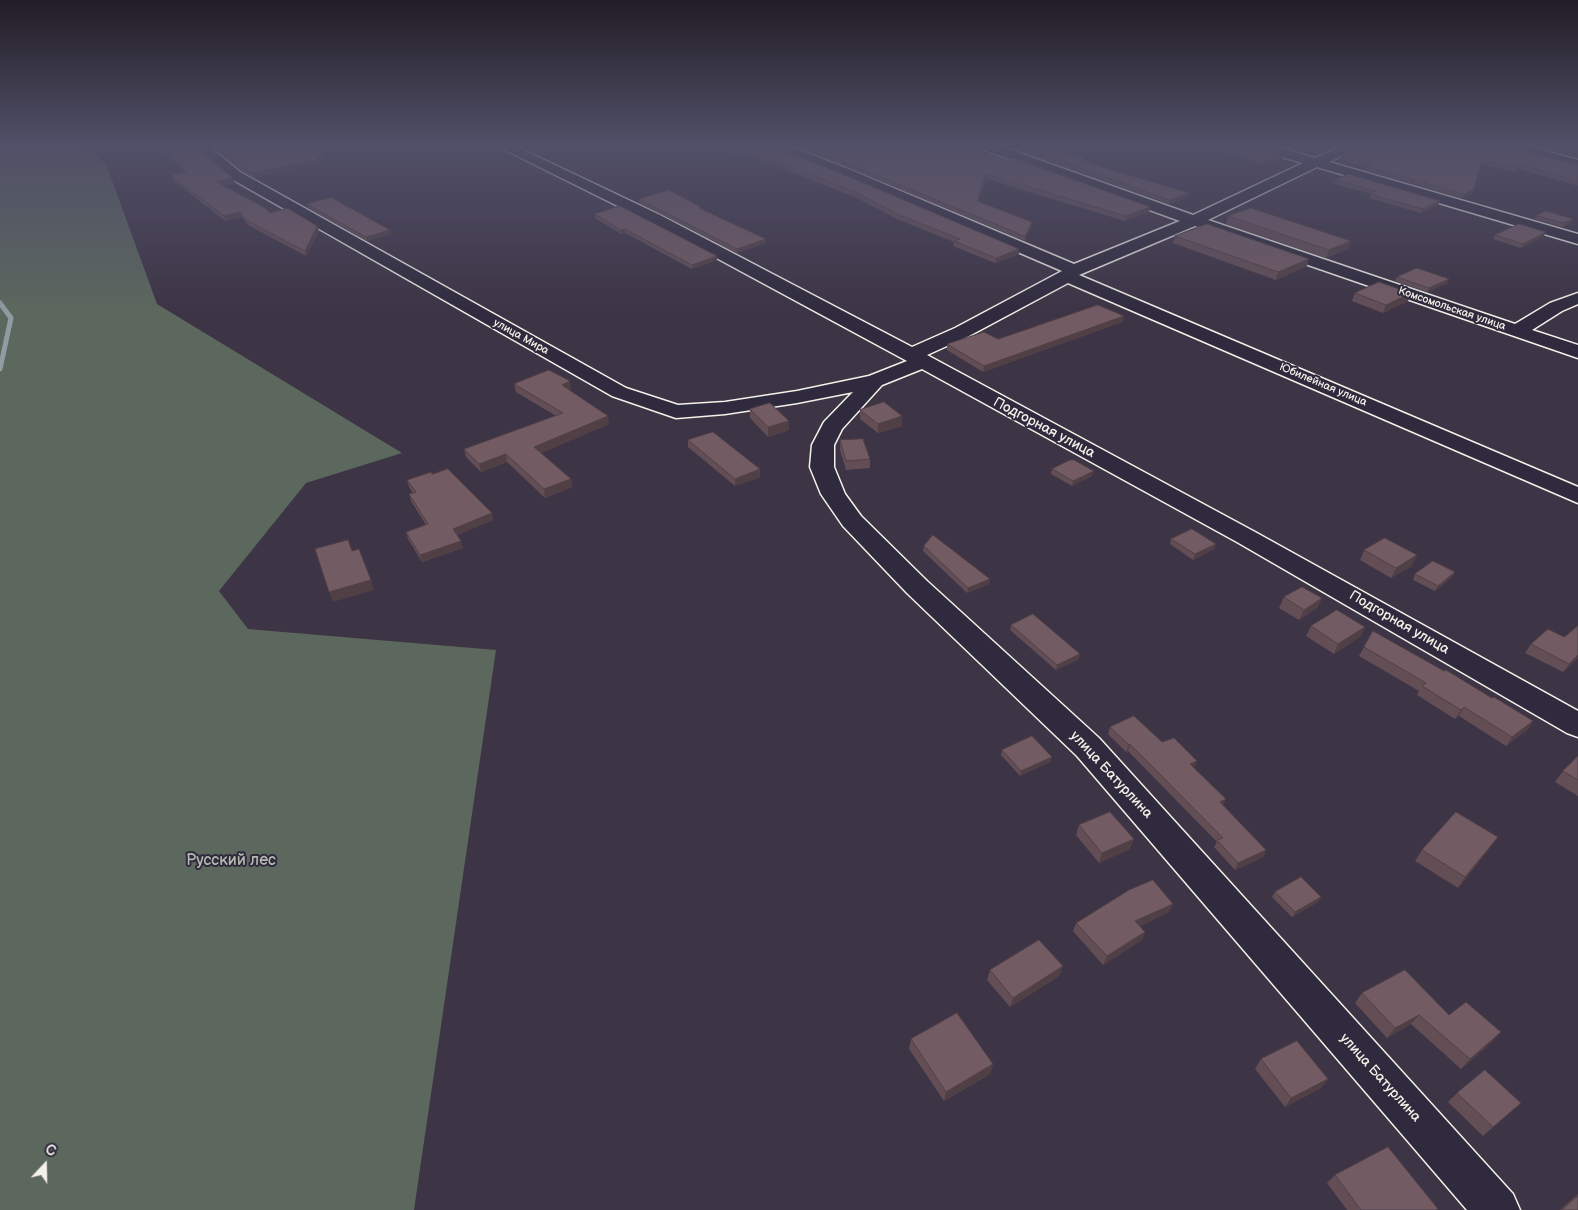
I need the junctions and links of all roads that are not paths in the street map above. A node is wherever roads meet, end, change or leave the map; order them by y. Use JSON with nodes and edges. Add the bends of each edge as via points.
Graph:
{"nodes":[{"id":1,"x":282,"y":202,"type":"edge"},
{"id":2,"x":621,"y":202,"type":"edge"},
{"id":3,"x":912,"y":202,"type":"edge"},
{"id":4,"x":1145,"y":202,"type":"edge"},
{"id":5,"x":1232,"y":202,"type":"edge"},
{"id":6,"x":1452,"y":202,"type":"edge"},
{"id":7,"x":1195,"y":220,"type":"junction"},
{"id":8,"x":1578,"y":239,"type":"edge"},
{"id":9,"x":1070,"y":273,"type":"junction"},
{"id":10,"x":1578,"y":298,"type":"edge"},
{"id":11,"x":1517,"y":330,"type":"junction"},
{"id":12,"x":1578,"y":352,"type":"edge"},
{"id":13,"x":917,"y":359,"type":"junction"},
{"id":14,"x":875,"y":382,"type":"junction"},
{"id":15,"x":1578,"y":496,"type":"edge"},
{"id":16,"x":1578,"y":725,"type":"edge"},
{"id":17,"x":1497,"y":1210,"type":"edge"}],
"edges":[{"from":1,"to":14,"type":"street","name":"улица Мира","via":[[619,392],[658,407],[676,412],[725,408]]},
{"from":2,"to":13,"type":"street","name":"Подгорная улица"},
{"from":3,"to":9,"type":"street","name":"Юбилейная улица"},
{"from":4,"to":7,"type":"street","name":"Комсомольская улица"},
{"from":5,"to":7,"type":"street","name":"улица Батурлина"},
{"from":6,"to":8,"type":"street"},
{"from":7,"to":9,"type":"street","name":"улица Батурлина"},
{"from":7,"to":11,"type":"street","name":"Комсомольская улица"},
{"from":9,"to":13,"type":"street","name":"улица Батурлина"},
{"from":9,"to":15,"type":"street","name":"Юбилейная улица"},
{"from":10,"to":11,"type":"street"},
{"from":11,"to":12,"type":"street","name":"Комсомольская улица"},
{"from":13,"to":14,"type":"street","name":"улица Батурлина"},
{"from":13,"to":16,"type":"street","name":"Подгорная улица","via":[[1255,541]]},
{"from":14,"to":17,"type":"street","name":"улица Батурлина","via":[[832,427],[823,445],[822,467],[832,494],[852,521],[924,594],[1088,747]]}]}
